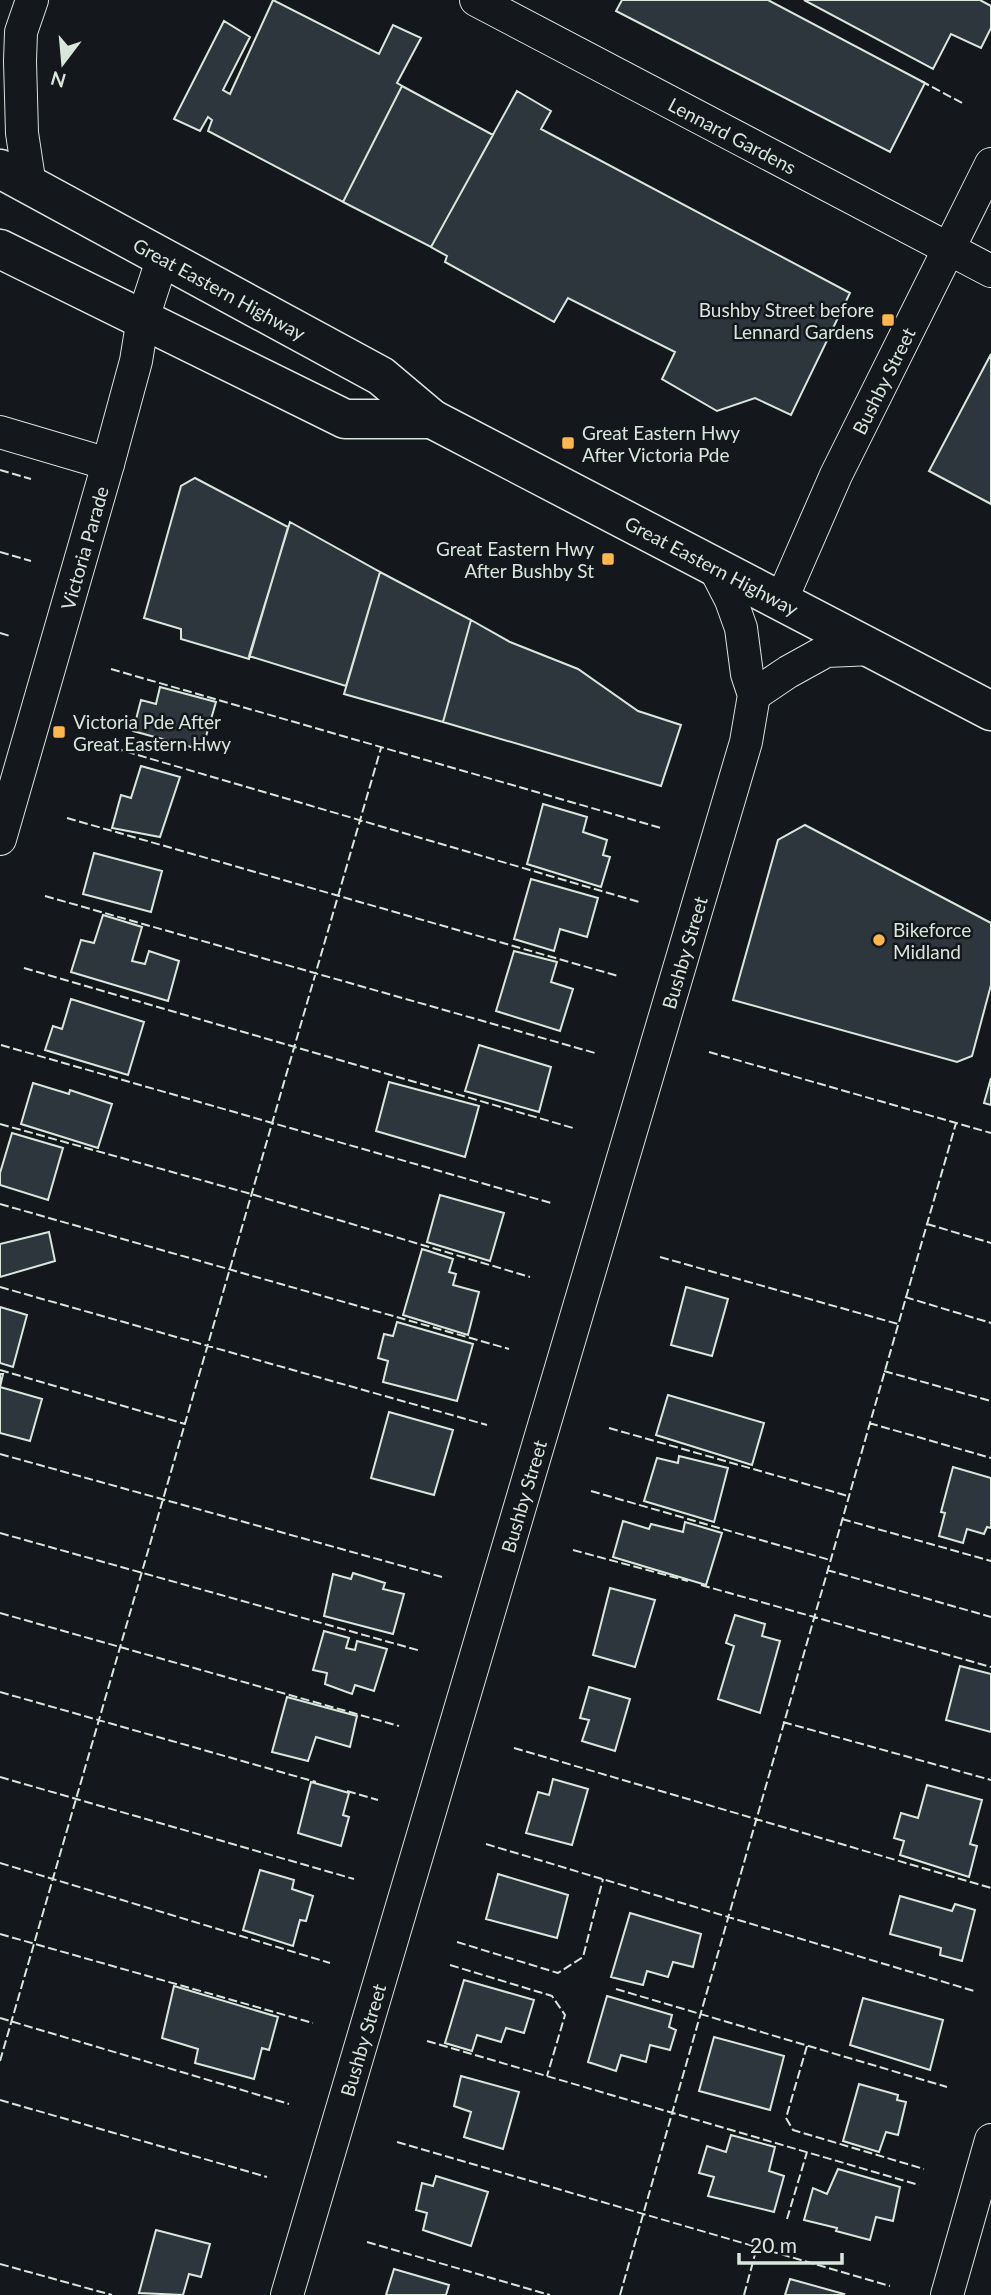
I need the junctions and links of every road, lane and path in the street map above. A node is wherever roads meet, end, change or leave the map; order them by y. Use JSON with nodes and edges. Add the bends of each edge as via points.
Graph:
{"nodes":[{"id":1,"x":32,"y":0,"type":"edge"},
{"id":2,"x":476,"y":0,"type":"edge"},
{"id":3,"x":523,"y":11,"type":"edge"},
{"id":4,"x":11,"y":42,"type":"edge"},
{"id":5,"x":991,"y":164,"type":"edge"},
{"id":6,"x":15,"y":177,"type":"edge"},
{"id":7,"x":947,"y":248,"type":"junction"},
{"id":8,"x":0,"y":249,"type":"edge"},
{"id":9,"x":163,"y":257,"type":"junction"},
{"id":10,"x":991,"y":271,"type":"edge"},
{"id":11,"x":143,"y":318,"type":"junction"},
{"id":12,"x":432,"y":419,"type":"junction"},
{"id":13,"x":0,"y":432,"type":"edge"},
{"id":14,"x":108,"y":464,"type":"junction"},
{"id":15,"x":714,"y":567,"type":"junction"},
{"id":16,"x":781,"y":601,"type":"junction"},
{"id":17,"x":873,"y":649,"type":"junction"},
{"id":18,"x":754,"y":695,"type":"junction"},
{"id":19,"x":991,"y":711,"type":"edge"},
{"id":20,"x":0,"y":839,"type":"edge"},
{"id":21,"x":991,"y":2140,"type":"edge"},
{"id":22,"x":287,"y":2295,"type":"edge"},
{"id":23,"x":947,"y":2295,"type":"edge"}],
"edges":[{"from":1,"to":4,"type":"street"},
{"from":2,"to":3,"type":"street","name":"Lennard Gardens"},
{"from":3,"to":7,"type":"street","name":"Lennard Gardens"},
{"from":4,"to":6,"type":"street","via":[[22,133]]},
{"from":5,"to":7,"type":"street","name":"Bushby Street"},
{"from":6,"to":9,"type":"highway","name":"Great Eastern Highway"},
{"from":7,"to":10,"type":"street","name":"Lennard Gardens"},
{"from":7,"to":16,"type":"street","name":"Bushby Street","via":[[836,475]]},
{"from":8,"to":11,"type":"highway","name":"Great Eastern Highway"},
{"from":9,"to":11,"type":"street","name":"Victoria Parade"},
{"from":9,"to":12,"type":"highway","name":"Great Eastern Highway","via":[[381,376]]},
{"from":11,"to":12,"type":"highway","name":"Great Eastern Highway","via":[[345,419]]},
{"from":11,"to":14,"type":"street","name":"Victoria Parade"},
{"from":12,"to":15,"type":"highway","name":"Great Eastern Highway"},
{"from":13,"to":14,"type":"street"},
{"from":14,"to":20,"type":"street","name":"Victoria Parade"},
{"from":15,"to":16,"type":"highway","name":"Great Eastern Highway"},
{"from":15,"to":18,"type":"street","name":"Bushby Street","via":[[741,628]]},
{"from":16,"to":17,"type":"highway","name":"Great Eastern Highway"},
{"from":17,"to":18,"type":"street","via":[[826,651]]},
{"from":17,"to":19,"type":"highway","name":"Great Eastern Highway"},
{"from":18,"to":22,"type":"street","name":"Bushby Street","via":[[744,747]]},
{"from":21,"to":23,"type":"street"}]}
